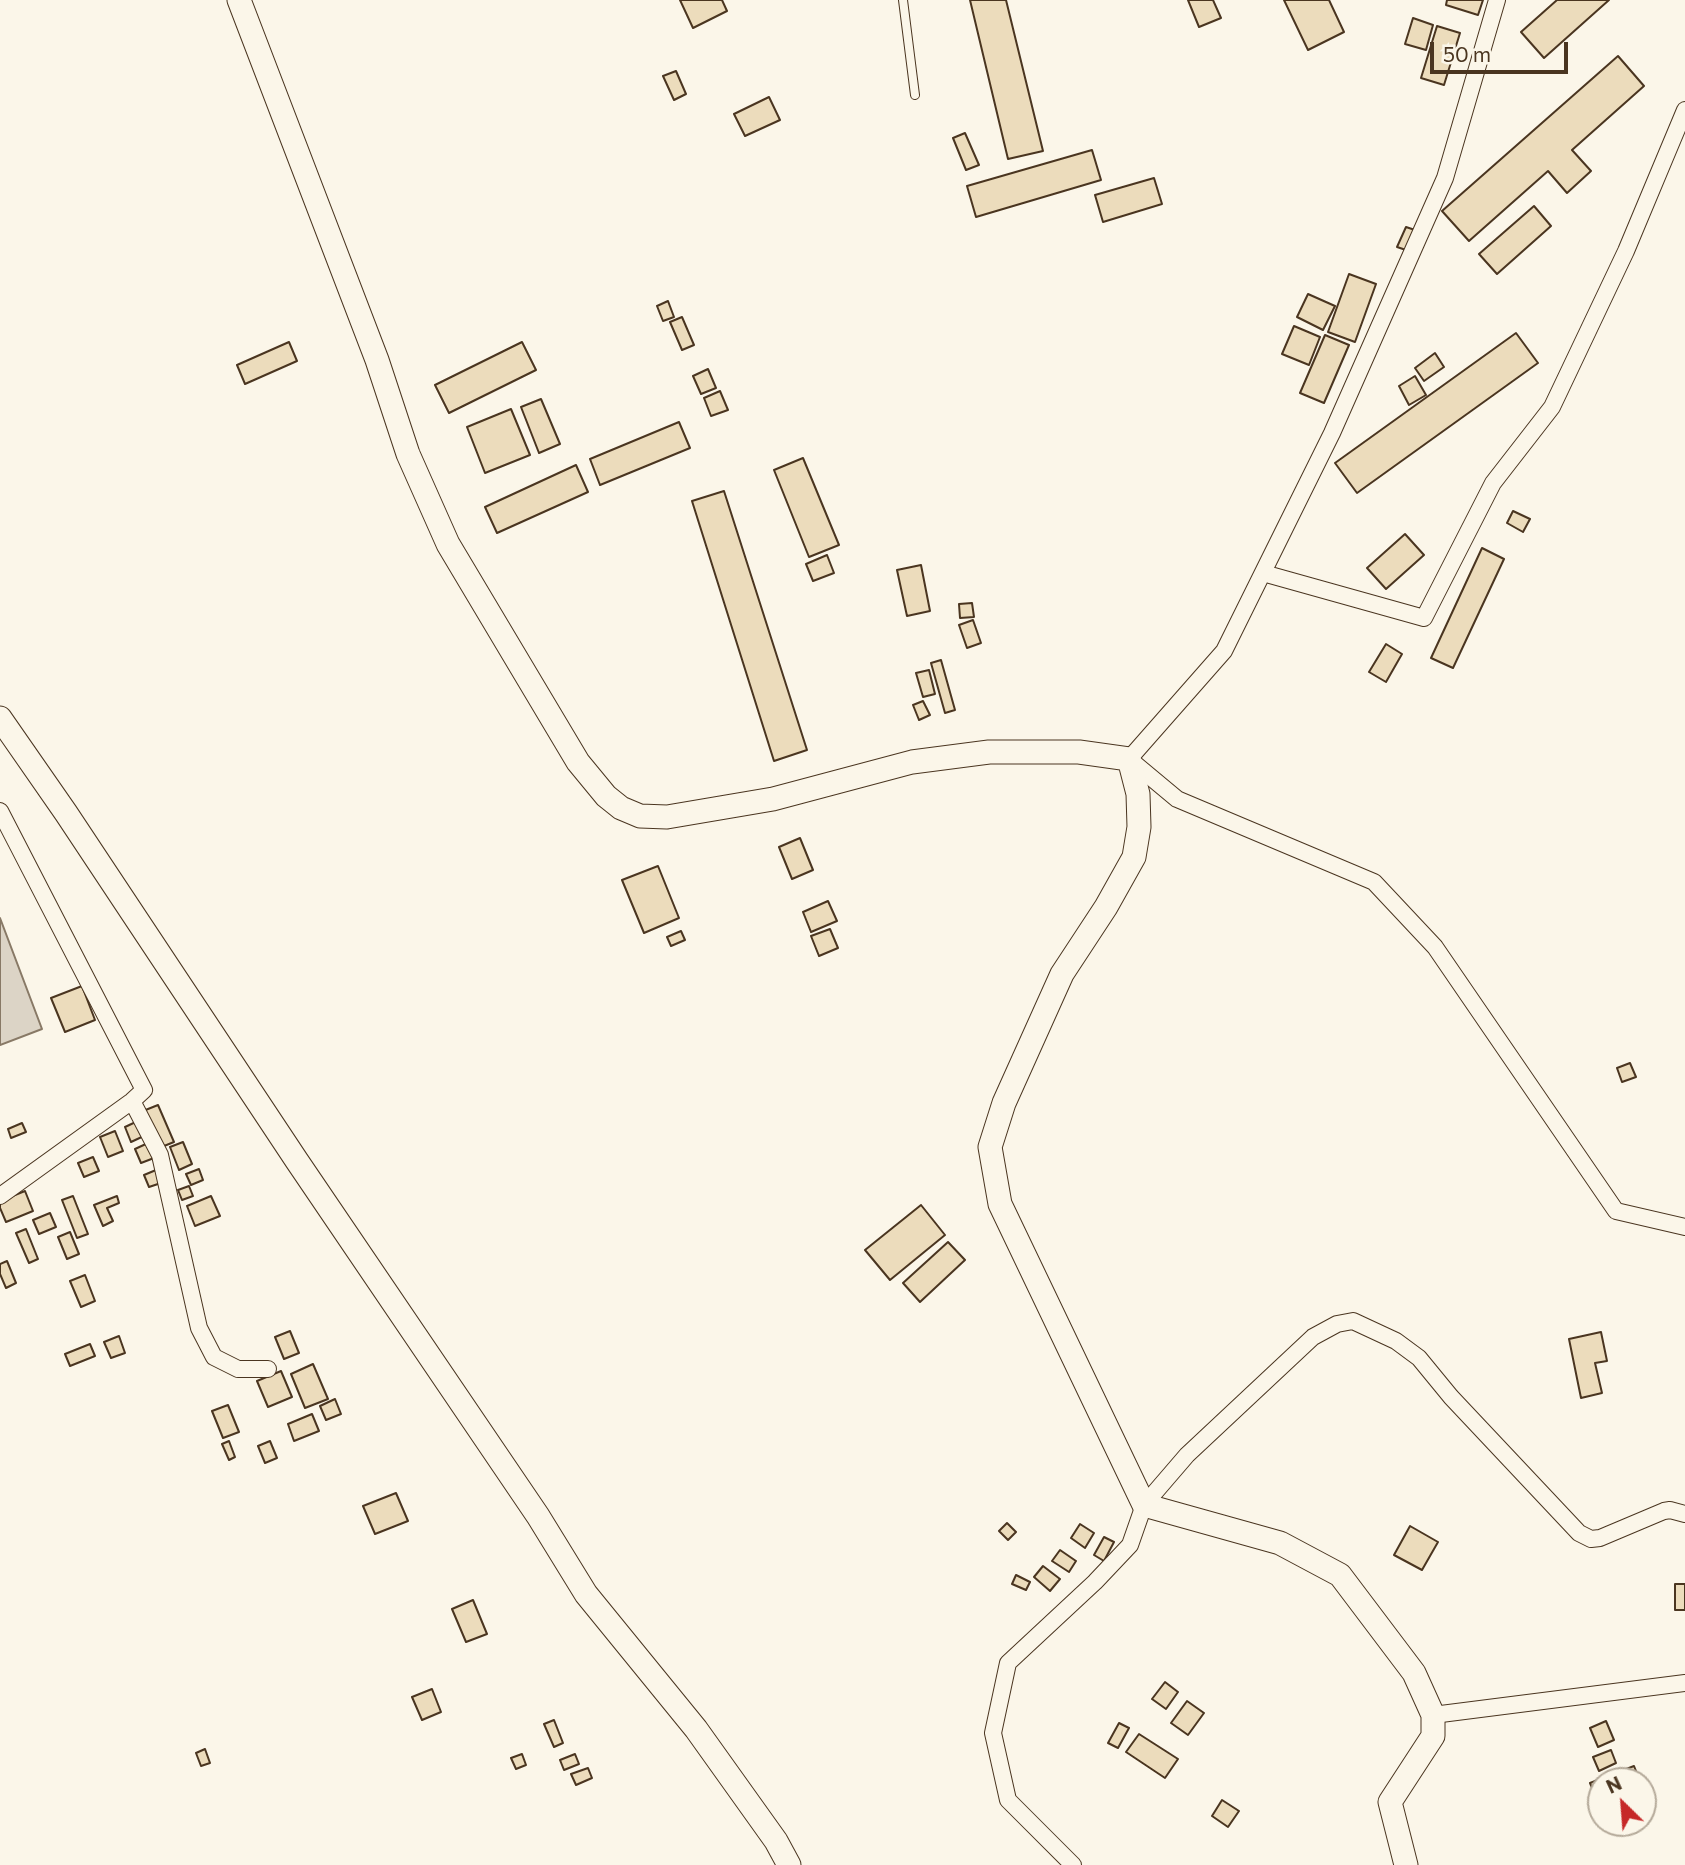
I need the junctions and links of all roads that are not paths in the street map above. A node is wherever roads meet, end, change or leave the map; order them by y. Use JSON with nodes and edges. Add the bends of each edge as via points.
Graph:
{"nodes":[{"id":1,"x":239,"y":0,"type":"edge"},
{"id":2,"x":903,"y":0,"type":"edge"},
{"id":3,"x":1497,"y":0,"type":"edge"},
{"id":4,"x":915,"y":95,"type":"dead end"},
{"id":5,"x":1685,"y":110,"type":"edge"},
{"id":6,"x":1263,"y":573,"type":"junction"},
{"id":7,"x":0,"y":718,"type":"edge"},
{"id":8,"x":1129,"y":759,"type":"junction"},
{"id":9,"x":0,"y":811,"type":"edge"},
{"id":10,"x":132,"y":1101,"type":"junction"},
{"id":11,"x":0,"y":1196,"type":"edge"},
{"id":12,"x":1685,"y":1227,"type":"edge"},
{"id":13,"x":268,"y":1369,"type":"dead end"},
{"id":14,"x":1144,"y":1505,"type":"junction"},
{"id":15,"x":1685,"y":1514,"type":"edge"},
{"id":16,"x":1685,"y":1683,"type":"edge"},
{"id":17,"x":1433,"y":1714,"type":"junction"},
{"id":18,"x":789,"y":1865,"type":"edge"},
{"id":19,"x":1073,"y":1865,"type":"edge"},
{"id":20,"x":1406,"y":1865,"type":"edge"}],
"edges":[{"from":1,"to":8,"type":"street","via":[[377,360],[408,454],[449,544],[578,762],[621,808],[640,816],[667,817],[774,799],[912,762],[976,754],[1048,750]]},
{"from":2,"to":4,"type":"lane"},
{"from":3,"to":6,"type":"street","via":[[1446,178],[1332,433]]},
{"from":5,"to":6,"type":"street","via":[[1626,251],[1552,407],[1493,483],[1424,618]]},
{"from":6,"to":8,"type":"street","via":[[1224,652]]},
{"from":7,"to":18,"type":"street","via":[[586,1594],[696,1729]]},
{"from":8,"to":12,"type":"street","via":[[1177,799],[1374,882],[1435,947],[1616,1211]]},
{"from":8,"to":14,"type":"street","via":[[1138,794],[1134,857],[1062,974],[1009,1091],[990,1147],[1000,1204]]},
{"from":9,"to":10,"type":"street","via":[[143,1084],[144,1090]]},
{"from":10,"to":11,"type":"street"},
{"from":10,"to":13,"type":"street","via":[[160,1155],[199,1328],[214,1357],[238,1369]]},
{"from":14,"to":15,"type":"street","via":[[1187,1455],[1313,1337],[1353,1321],[1396,1341],[1419,1358],[1579,1534],[1600,1538],[1664,1511]]},
{"from":14,"to":17,"type":"street","via":[[1280,1543],[1340,1575],[1414,1673]]},
{"from":14,"to":19,"type":"street","via":[[1130,1545],[1008,1662],[992,1733],[1008,1800]]},
{"from":16,"to":17,"type":"street"},
{"from":17,"to":20,"type":"street","via":[[1433,1736],[1390,1802]]}]}
